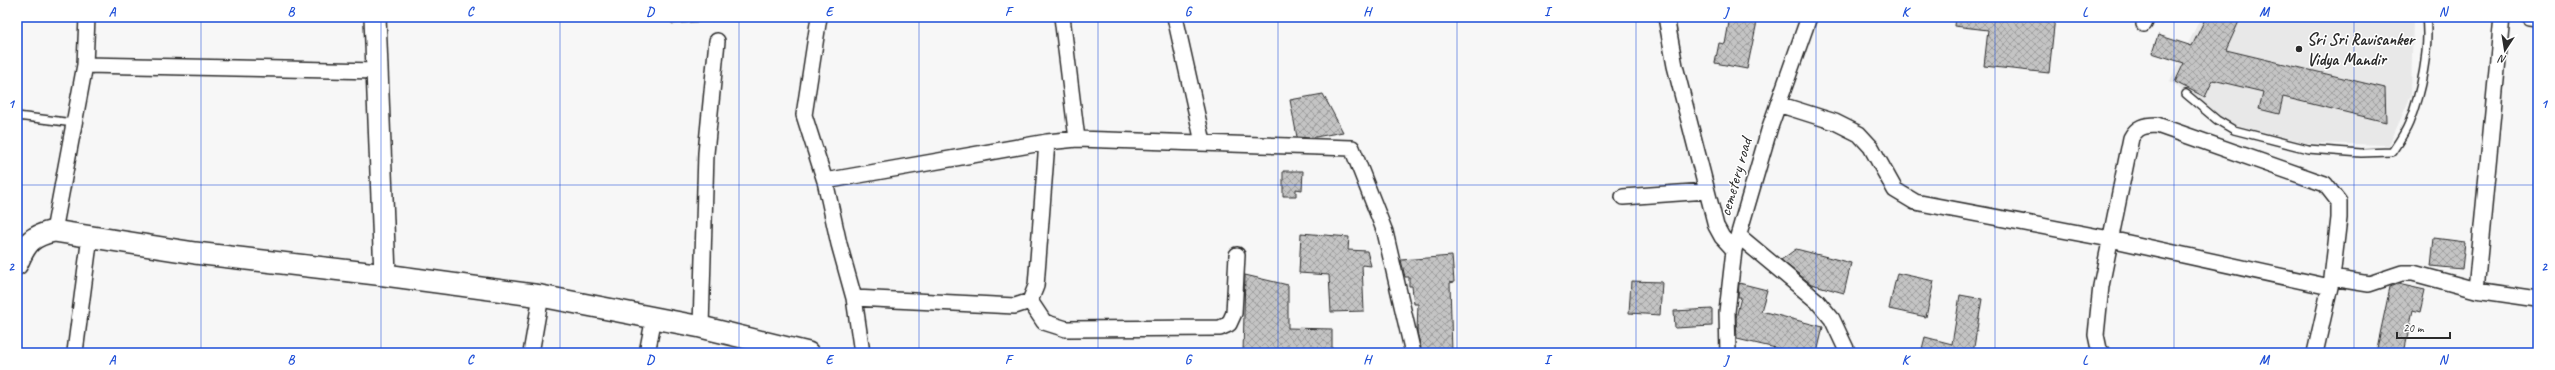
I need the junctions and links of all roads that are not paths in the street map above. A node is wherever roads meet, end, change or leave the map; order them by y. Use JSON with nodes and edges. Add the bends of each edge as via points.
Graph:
{"nodes":[{"id":1,"x":87,"y":17,"type":"edge"},
{"id":2,"x":375,"y":17,"type":"edge"},
{"id":3,"x":819,"y":17,"type":"edge"},
{"id":4,"x":1062,"y":17,"type":"edge"},
{"id":5,"x":1176,"y":17,"type":"edge"},
{"id":6,"x":1666,"y":17,"type":"edge"},
{"id":7,"x":1809,"y":17,"type":"edge"},
{"id":8,"x":2426,"y":17,"type":"edge"},
{"id":9,"x":2502,"y":17,"type":"edge"},
{"id":10,"x":2529,"y":17,"type":"edge"},
{"id":11,"x":2538,"y":18,"type":"edge"},
{"id":12,"x":717,"y":41,"type":"dead end"},
{"id":13,"x":85,"y":64,"type":"junction"},
{"id":14,"x":377,"y":71,"type":"junction"},
{"id":15,"x":2186,"y":94,"type":"dead end"},
{"id":16,"x":1778,"y":104,"type":"junction"},
{"id":17,"x":17,"y":116,"type":"edge"},
{"id":18,"x":74,"y":123,"type":"junction"},
{"id":19,"x":1078,"y":139,"type":"junction"},
{"id":20,"x":1047,"y":142,"type":"junction"},
{"id":21,"x":1203,"y":142,"type":"junction"},
{"id":22,"x":825,"y":181,"type":"junction"},
{"id":23,"x":1707,"y":190,"type":"junction"},
{"id":24,"x":1623,"y":197,"type":"dead end"},
{"id":25,"x":54,"y":231,"type":"junction"},
{"id":26,"x":90,"y":236,"type":"junction"},
{"id":27,"x":2110,"y":239,"type":"junction"},
{"id":28,"x":1736,"y":243,"type":"junction"},
{"id":29,"x":1237,"y":255,"type":"dead end"},
{"id":30,"x":17,"y":264,"type":"edge"},
{"id":31,"x":385,"y":275,"type":"junction"},
{"id":32,"x":2331,"y":282,"type":"junction"},
{"id":33,"x":2476,"y":290,"type":"junction"},
{"id":34,"x":541,"y":296,"type":"junction"},
{"id":35,"x":854,"y":298,"type":"junction"},
{"id":36,"x":2538,"y":299,"type":"edge"},
{"id":37,"x":1030,"y":301,"type":"junction"},
{"id":38,"x":654,"y":317,"type":"junction"},
{"id":39,"x":702,"y":327,"type":"junction"},
{"id":40,"x":75,"y":352,"type":"dead end"},
{"id":41,"x":531,"y":353,"type":"edge"},
{"id":42,"x":647,"y":353,"type":"edge"},
{"id":43,"x":808,"y":353,"type":"edge"},
{"id":44,"x":862,"y":353,"type":"edge"},
{"id":45,"x":1413,"y":353,"type":"edge"},
{"id":46,"x":1728,"y":353,"type":"edge"},
{"id":47,"x":1848,"y":353,"type":"edge"},
{"id":48,"x":2102,"y":353,"type":"edge"},
{"id":49,"x":2315,"y":353,"type":"edge"}],
"edges":[{"from":1,"to":13,"type":"street"},
{"from":2,"to":14,"type":"street"},
{"from":3,"to":22,"type":"street","via":[[804,115]]},
{"from":4,"to":19,"type":"street"},
{"from":5,"to":21,"type":"street"},
{"from":6,"to":23,"type":"street","via":[[1675,66]]},
{"from":7,"to":16,"type":"street","name":"cemetery road"},
{"from":8,"to":15,"type":"lane","via":[[2428,31],[2423,71],[2409,123],[2392,152],[2361,153],[2308,149],[2234,130],[2217,120]]},
{"from":9,"to":33,"type":"street"},
{"from":10,"to":11,"type":"street"},
{"from":12,"to":39,"type":"street","via":[[706,153]]},
{"from":13,"to":14,"type":"street"},
{"from":13,"to":18,"type":"street"},
{"from":14,"to":31,"type":"street"},
{"from":16,"to":27,"type":"street","via":[[1835,122],[1859,134],[1871,147],[1895,190],[1915,202]]},
{"from":16,"to":28,"type":"street","name":"cemetery road","via":[[1752,183]]},
{"from":17,"to":18,"type":"lane"},
{"from":18,"to":25,"type":"street"},
{"from":19,"to":20,"type":"street"},
{"from":19,"to":21,"type":"street"},
{"from":20,"to":22,"type":"street"},
{"from":20,"to":37,"type":"street","via":[[1036,286]]},
{"from":21,"to":45,"type":"street","via":[[1352,148],[1385,232]]},
{"from":22,"to":35,"type":"street"},
{"from":23,"to":24,"type":"street"},
{"from":23,"to":28,"type":"street","via":[[1716,226],[1722,237]]},
{"from":25,"to":26,"type":"street"},
{"from":25,"to":30,"type":"street","via":[[38,234],[24,247]]},
{"from":26,"to":31,"type":"street","via":[[195,253]]},
{"from":26,"to":40,"type":"street"},
{"from":27,"to":32,"type":"street"},
{"from":27,"to":32,"type":"street","via":[[2131,138],[2136,130],[2145,125],[2157,125],[2325,184],[2339,202]]},
{"from":27,"to":48,"type":"street","via":[[2101,286],[2096,335]]},
{"from":28,"to":46,"type":"street","name":"cemetery road","via":[[1727,312]]},
{"from":28,"to":47,"type":"street","via":[[1817,301],[1832,319]]},
{"from":29,"to":37,"type":"street","via":[[1234,313],[1229,324],[1220,328],[1066,329],[1044,322]]},
{"from":31,"to":34,"type":"street"},
{"from":32,"to":33,"type":"street","via":[[2369,284],[2413,272]]},
{"from":32,"to":49,"type":"street"},
{"from":33,"to":36,"type":"street"},
{"from":34,"to":38,"type":"street"},
{"from":34,"to":41,"type":"street"},
{"from":35,"to":37,"type":"street","via":[[1015,306]]},
{"from":35,"to":44,"type":"street"},
{"from":38,"to":39,"type":"street"},
{"from":38,"to":42,"type":"street"},
{"from":39,"to":43,"type":"street"}]}
